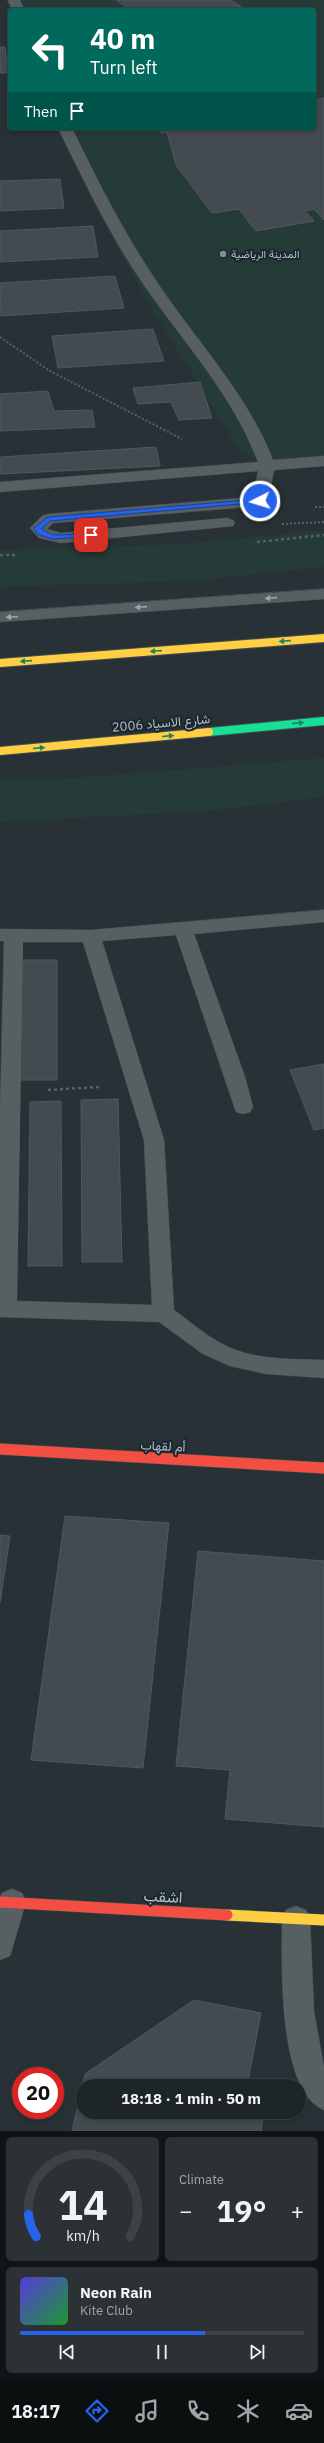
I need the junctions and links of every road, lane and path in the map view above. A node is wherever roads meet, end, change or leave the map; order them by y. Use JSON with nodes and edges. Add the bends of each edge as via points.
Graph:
{"nodes":[{"id":1,"x":66,"y":130,"type":"edge"},
{"id":2,"x":0,"y":337,"type":"edge"},
{"id":3,"x":324,"y":461,"type":"edge"},
{"id":4,"x":267,"y":465,"type":"junction"},
{"id":5,"x":201,"y":471,"type":"junction"},
{"id":6,"x":0,"y":487,"type":"edge"},
{"id":7,"x":324,"y":506,"type":"edge"},
{"id":8,"x":315,"y":507,"type":"dead end"},
{"id":9,"x":227,"y":523,"type":"dead end"},
{"id":10,"x":324,"y":594,"type":"edge"},
{"id":11,"x":0,"y":617,"type":"edge"},
{"id":12,"x":324,"y":638,"type":"edge"},
{"id":13,"x":0,"y":663,"type":"edge"},
{"id":14,"x":324,"y":721,"type":"edge"},
{"id":15,"x":0,"y":751,"type":"edge"},
{"id":16,"x":324,"y":916,"type":"edge"},
{"id":17,"x":183,"y":928,"type":"junction"},
{"id":18,"x":7,"y":934,"type":"edge"},
{"id":19,"x":91,"y":936,"type":"junction"},
{"id":20,"x":137,"y":1085,"type":"junction"},
{"id":21,"x":10,"y":1092,"type":"junction"},
{"id":22,"x":243,"y":1107,"type":"dead end"},
{"id":23,"x":3,"y":1309,"type":"edge"},
{"id":24,"x":163,"y":1314,"type":"junction"},
{"id":25,"x":324,"y":1369,"type":"edge"},
{"id":26,"x":0,"y":1449,"type":"edge"},
{"id":27,"x":324,"y":1468,"type":"edge"},
{"id":28,"x":6,"y":1902,"type":"edge"},
{"id":29,"x":296,"y":1919,"type":"junction"},
{"id":30,"x":324,"y":1920,"type":"edge"},
{"id":31,"x":0,"y":1946,"type":"edge"},
{"id":32,"x":324,"y":2095,"type":"edge"}],
"edges":[{"from":1,"to":4,"type":"lane","via":[[107,213],[152,286],[225,386],[256,436]]},
{"from":2,"to":5,"type":"path","via":[[50,372],[188,442]]},
{"from":3,"to":4,"type":"lane"},
{"from":4,"to":5,"type":"lane"},
{"from":4,"to":9,"type":"lane","via":[[260,501],[48,519],[38,528],[45,536],[61,538]]},
{"from":5,"to":6,"type":"lane"},
{"from":7,"to":8,"type":"path"},
{"from":10,"to":11,"type":"lane","one_way":true},
{"from":12,"to":13,"type":"main road","one_way":true},
{"from":15,"to":14,"type":"main road","name":"شارع الاسياد 2006","one_way":true},
{"from":16,"to":17,"type":"lane"},
{"from":17,"to":19,"type":"lane"},
{"from":17,"to":22,"type":"lane"},
{"from":18,"to":19,"type":"lane"},
{"from":18,"to":21,"type":"lane"},
{"from":19,"to":20,"type":"lane"},
{"from":20,"to":21,"type":"path"},
{"from":20,"to":24,"type":"lane","via":[[154,1140]]},
{"from":21,"to":23,"type":"lane"},
{"from":23,"to":24,"type":"lane"},
{"from":24,"to":25,"type":"lane","via":[[212,1348],[235,1358],[271,1367]]},
{"from":26,"to":27,"type":"main road","name":"أم لقهاب"},
{"from":28,"to":29,"type":"main road","name":"اشقب"},
{"from":28,"to":31,"type":"street"},
{"from":29,"to":30,"type":"main road","name":"اشقب"},
{"from":29,"to":32,"type":"street","via":[[299,2026],[314,2086]]}]}
